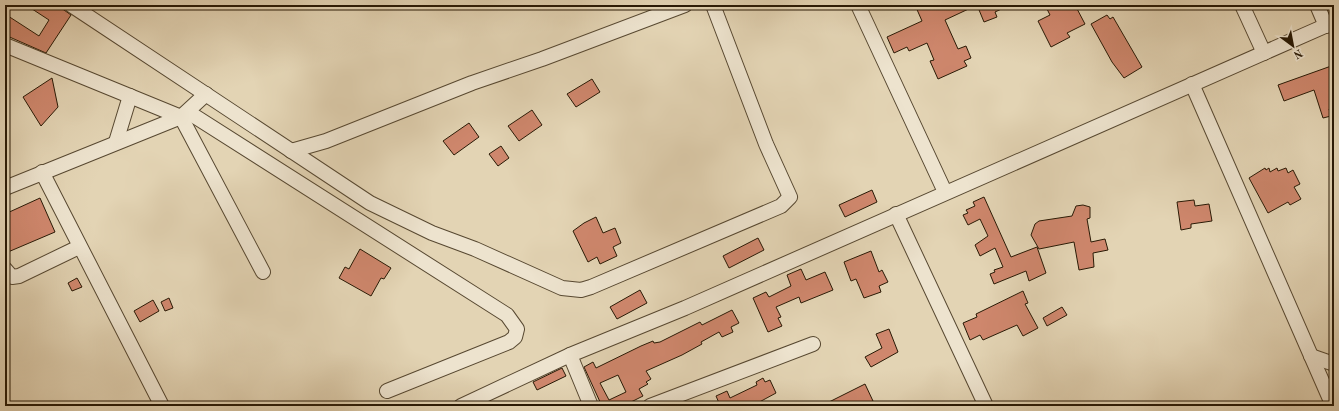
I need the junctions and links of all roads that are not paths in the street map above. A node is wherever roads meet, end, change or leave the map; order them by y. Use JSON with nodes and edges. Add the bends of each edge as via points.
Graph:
{"nodes":[{"id":1,"x":71,"y":5,"type":"edge"},
{"id":2,"x":685,"y":5,"type":"edge"},
{"id":3,"x":713,"y":5,"type":"edge"},
{"id":4,"x":858,"y":5,"type":"edge"},
{"id":5,"x":1242,"y":5,"type":"edge"},
{"id":6,"x":1317,"y":5,"type":"edge"},
{"id":7,"x":1330,"y":24,"type":"edge"},
{"id":8,"x":5,"y":45,"type":"edge"},
{"id":9,"x":1264,"y":53,"type":"junction"},
{"id":10,"x":1192,"y":84,"type":"junction"},
{"id":11,"x":206,"y":94,"type":"junction"},
{"id":12,"x":130,"y":96,"type":"junction"},
{"id":13,"x":185,"y":114,"type":"junction"},
{"id":14,"x":116,"y":142,"type":"junction"},
{"id":15,"x":291,"y":151,"type":"junction"},
{"id":16,"x":42,"y":172,"type":"junction"},
{"id":17,"x":5,"y":188,"type":"edge"},
{"id":18,"x":945,"y":192,"type":"junction"},
{"id":19,"x":896,"y":214,"type":"junction"},
{"id":20,"x":79,"y":247,"type":"junction"},
{"id":21,"x":5,"y":269,"type":"edge"},
{"id":22,"x":263,"y":272,"type":"dead end"},
{"id":23,"x":813,"y":344,"type":"dead end"},
{"id":24,"x":570,"y":355,"type":"junction"},
{"id":25,"x":1311,"y":356,"type":"junction"},
{"id":26,"x":1334,"y":364,"type":"edge"},
{"id":27,"x":387,"y":391,"type":"dead end"},
{"id":28,"x":162,"y":406,"type":"edge"},
{"id":29,"x":461,"y":406,"type":"edge"},
{"id":30,"x":591,"y":406,"type":"edge"},
{"id":31,"x":650,"y":406,"type":"edge"},
{"id":32,"x":986,"y":406,"type":"edge"},
{"id":33,"x":1333,"y":406,"type":"edge"}],
"edges":[{"from":1,"to":11,"type":"street"},
{"from":2,"to":15,"type":"street","via":[[542,59],[472,82],[326,141]]},
{"from":3,"to":15,"type":"street","via":[[766,144],[790,197],[781,206],[591,287],[581,290],[562,288],[475,249],[432,233],[370,203]]},
{"from":4,"to":18,"type":"street"},
{"from":5,"to":9,"type":"street"},
{"from":6,"to":7,"type":"street"},
{"from":7,"to":9,"type":"street"},
{"from":8,"to":12,"type":"street"},
{"from":9,"to":10,"type":"street"},
{"from":10,"to":18,"type":"street"},
{"from":10,"to":25,"type":"street"},
{"from":11,"to":13,"type":"street"},
{"from":11,"to":15,"type":"street"},
{"from":12,"to":13,"type":"street"},
{"from":12,"to":14,"type":"street"},
{"from":13,"to":14,"type":"street"},
{"from":13,"to":22,"type":"street"},
{"from":13,"to":27,"type":"street","via":[[507,315],[517,329],[515,337],[509,342]]},
{"from":14,"to":16,"type":"street"},
{"from":16,"to":17,"type":"street"},
{"from":16,"to":20,"type":"street"},
{"from":18,"to":19,"type":"street"},
{"from":19,"to":24,"type":"street","via":[[684,308]]},
{"from":19,"to":32,"type":"street"},
{"from":20,"to":21,"type":"street","via":[[19,276],[12,277]]},
{"from":20,"to":28,"type":"street"},
{"from":23,"to":31,"type":"street"},
{"from":24,"to":29,"type":"street"},
{"from":24,"to":30,"type":"street"},
{"from":25,"to":26,"type":"street"},
{"from":25,"to":33,"type":"street"}]}
